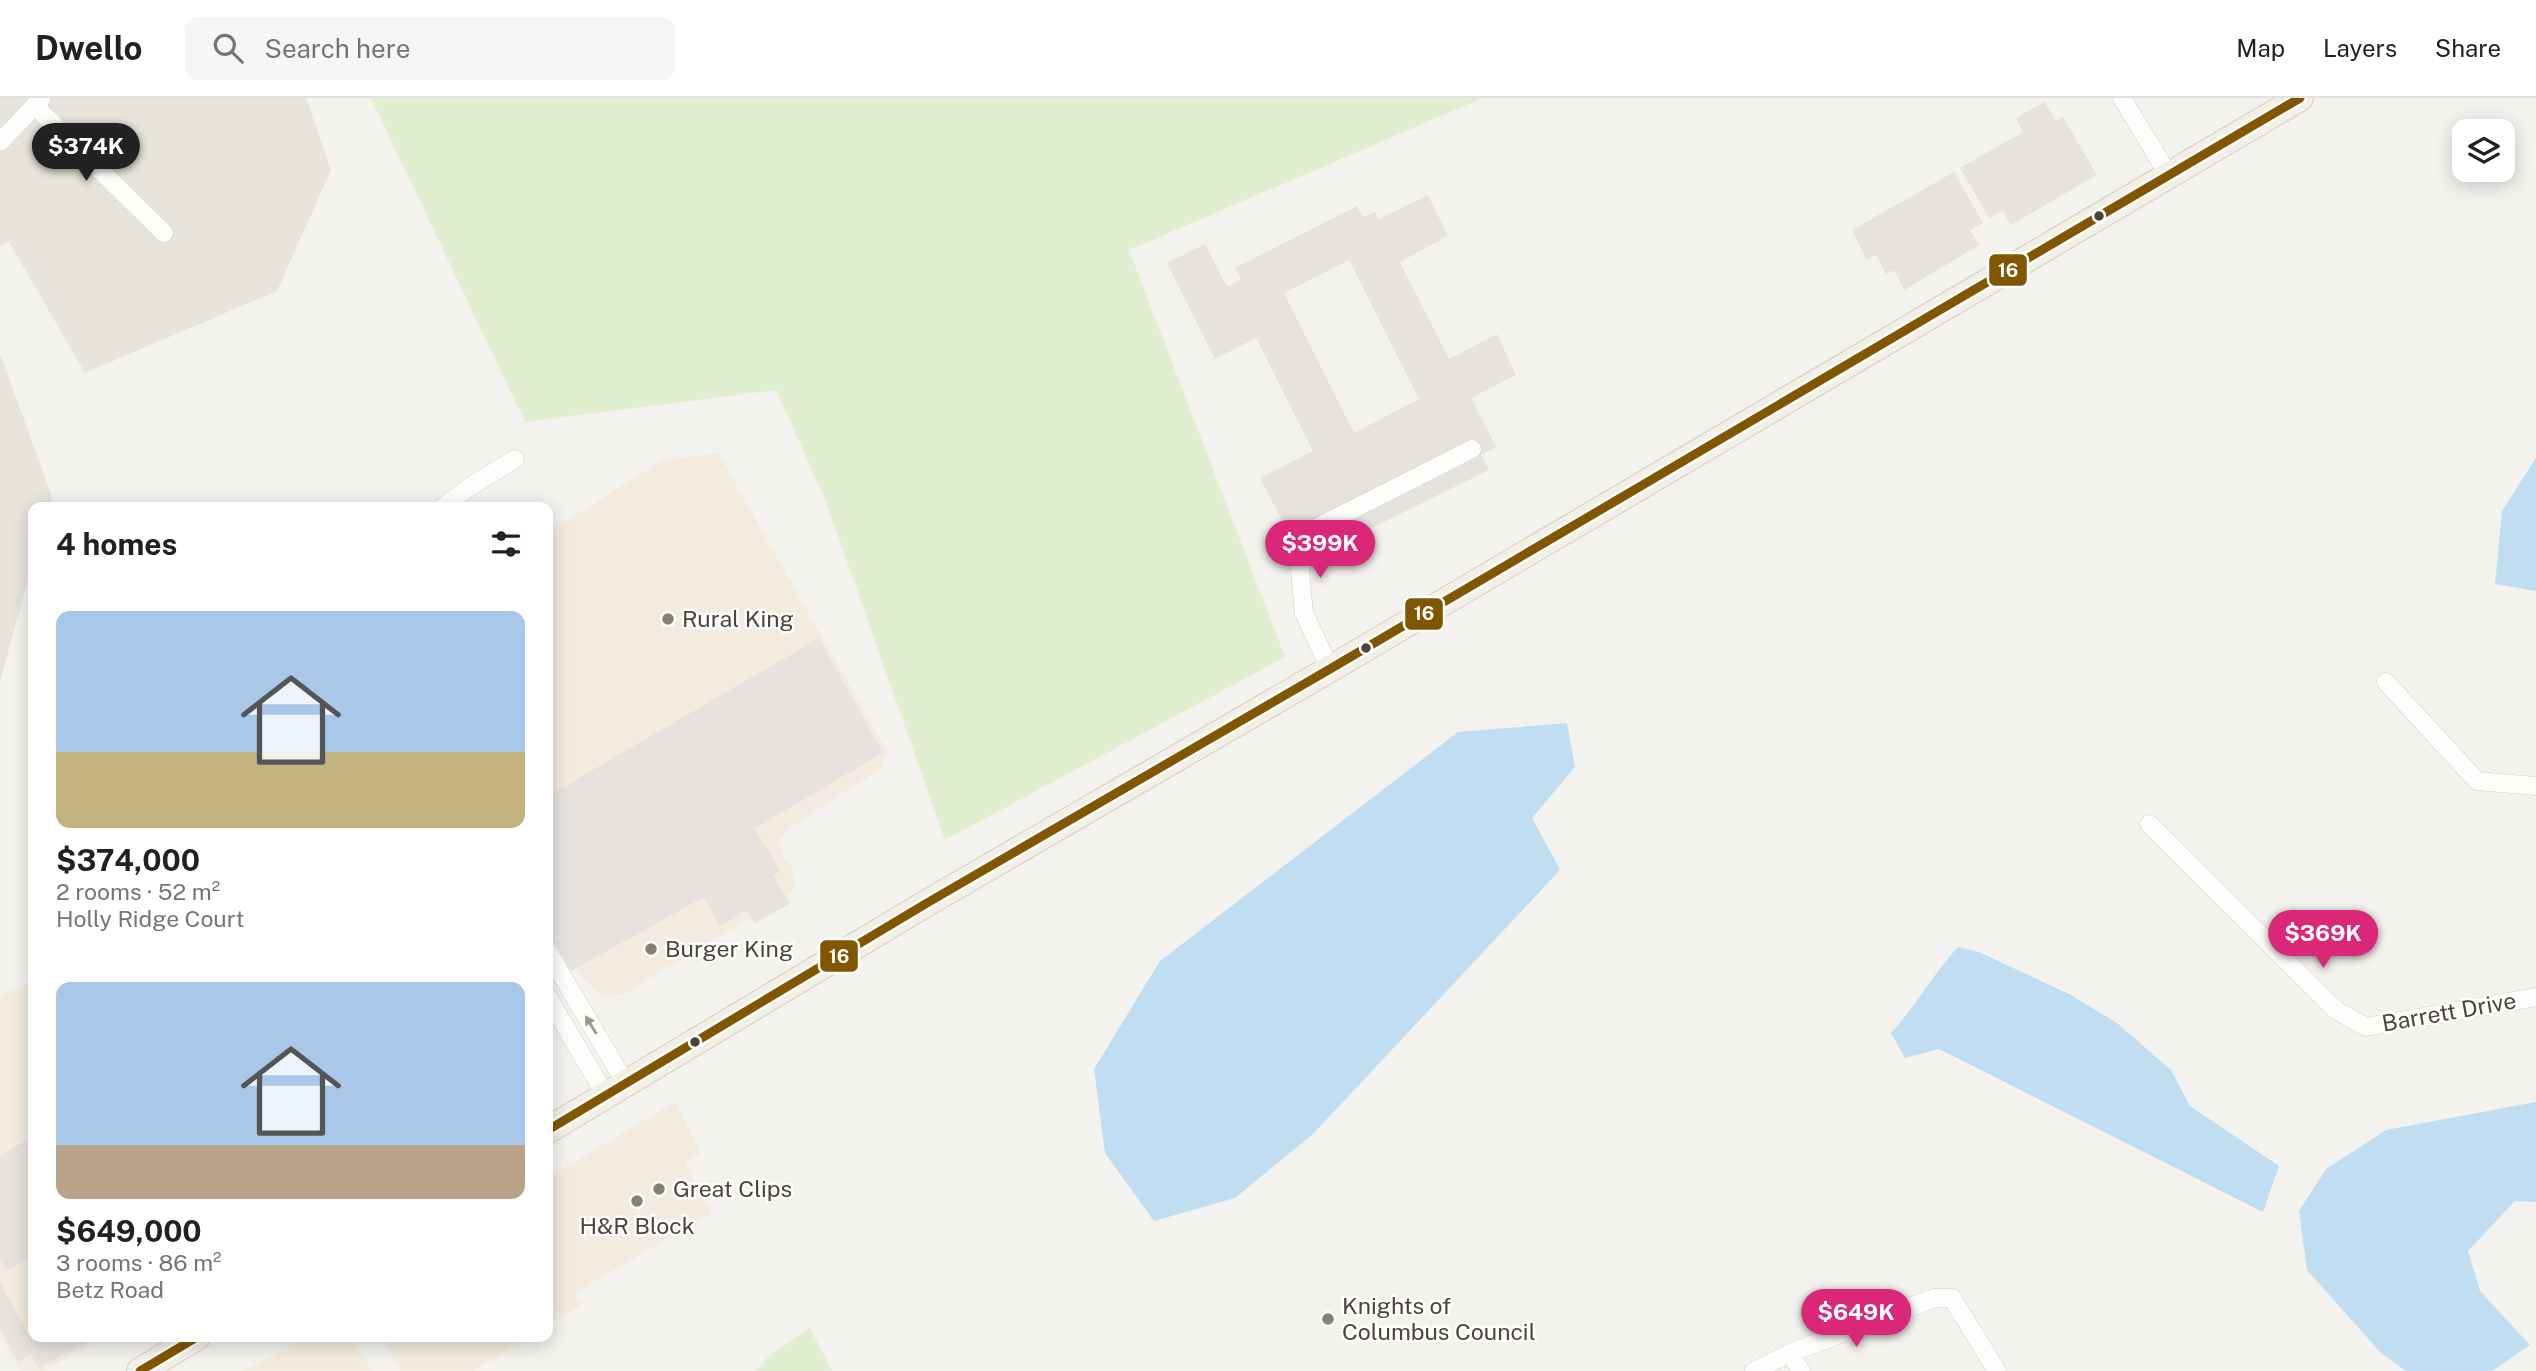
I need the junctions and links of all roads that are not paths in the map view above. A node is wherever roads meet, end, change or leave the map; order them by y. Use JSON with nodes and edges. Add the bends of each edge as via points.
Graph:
{"nodes":[{"id":1,"x":2122,"y":98,"type":"edge"},
{"id":2,"x":2300,"y":98,"type":"edge"},
{"id":3,"x":39,"y":102,"type":"edge"},
{"id":4,"x":0,"y":142,"type":"edge"},
{"id":5,"x":2169,"y":176,"type":"junction"},
{"id":6,"x":164,"y":233,"type":"dead end"},
{"id":7,"x":1472,"y":449,"type":"dead end"},
{"id":8,"x":515,"y":459,"type":"dead end"},
{"id":9,"x":450,"y":502,"type":"edge"},
{"id":10,"x":1330,"y":669,"type":"junction"},
{"id":11,"x":2386,"y":682,"type":"dead end"},
{"id":12,"x":2536,"y":786,"type":"edge"},
{"id":13,"x":2149,"y":824,"type":"dead end"},
{"id":14,"x":553,"y":962,"type":"edge"},
{"id":15,"x":2536,"y":997,"type":"edge"},
{"id":16,"x":553,"y":1004,"type":"edge"},
{"id":17,"x":616,"y":1090,"type":"junction"},
{"id":18,"x":553,"y":1127,"type":"edge"},
{"id":19,"x":188,"y":1342,"type":"edge"},
{"id":20,"x":1790,"y":1353,"type":"junction"},
{"id":21,"x":139,"y":1371,"type":"edge"},
{"id":22,"x":1754,"y":1371,"type":"edge"},
{"id":23,"x":1801,"y":1371,"type":"edge"},
{"id":24,"x":1997,"y":1371,"type":"edge"}],
"edges":[{"from":1,"to":5,"type":"street"},
{"from":2,"to":5,"type":"main road"},
{"from":3,"to":4,"type":"street"},
{"from":3,"to":6,"type":"street"},
{"from":5,"to":10,"type":"main road"},
{"from":7,"to":10,"type":"street","via":[[1316,528],[1304,549],[1300,572],[1304,613]]},
{"from":8,"to":9,"type":"street"},
{"from":10,"to":17,"type":"main road"},
{"from":11,"to":12,"type":"street","via":[[2477,781]]},
{"from":13,"to":15,"type":"street","name":"Barrett Drive","via":[[2336,1010],[2366,1027]]},
{"from":17,"to":14,"type":"street","one_way":true},
{"from":16,"to":17,"type":"street"},
{"from":17,"to":18,"type":"main road"},
{"from":19,"to":21,"type":"main road"},
{"from":20,"to":22,"type":"street"},
{"from":20,"to":23,"type":"street"},
{"from":20,"to":24,"type":"street","via":[[1934,1298],[1952,1298]]}]}
